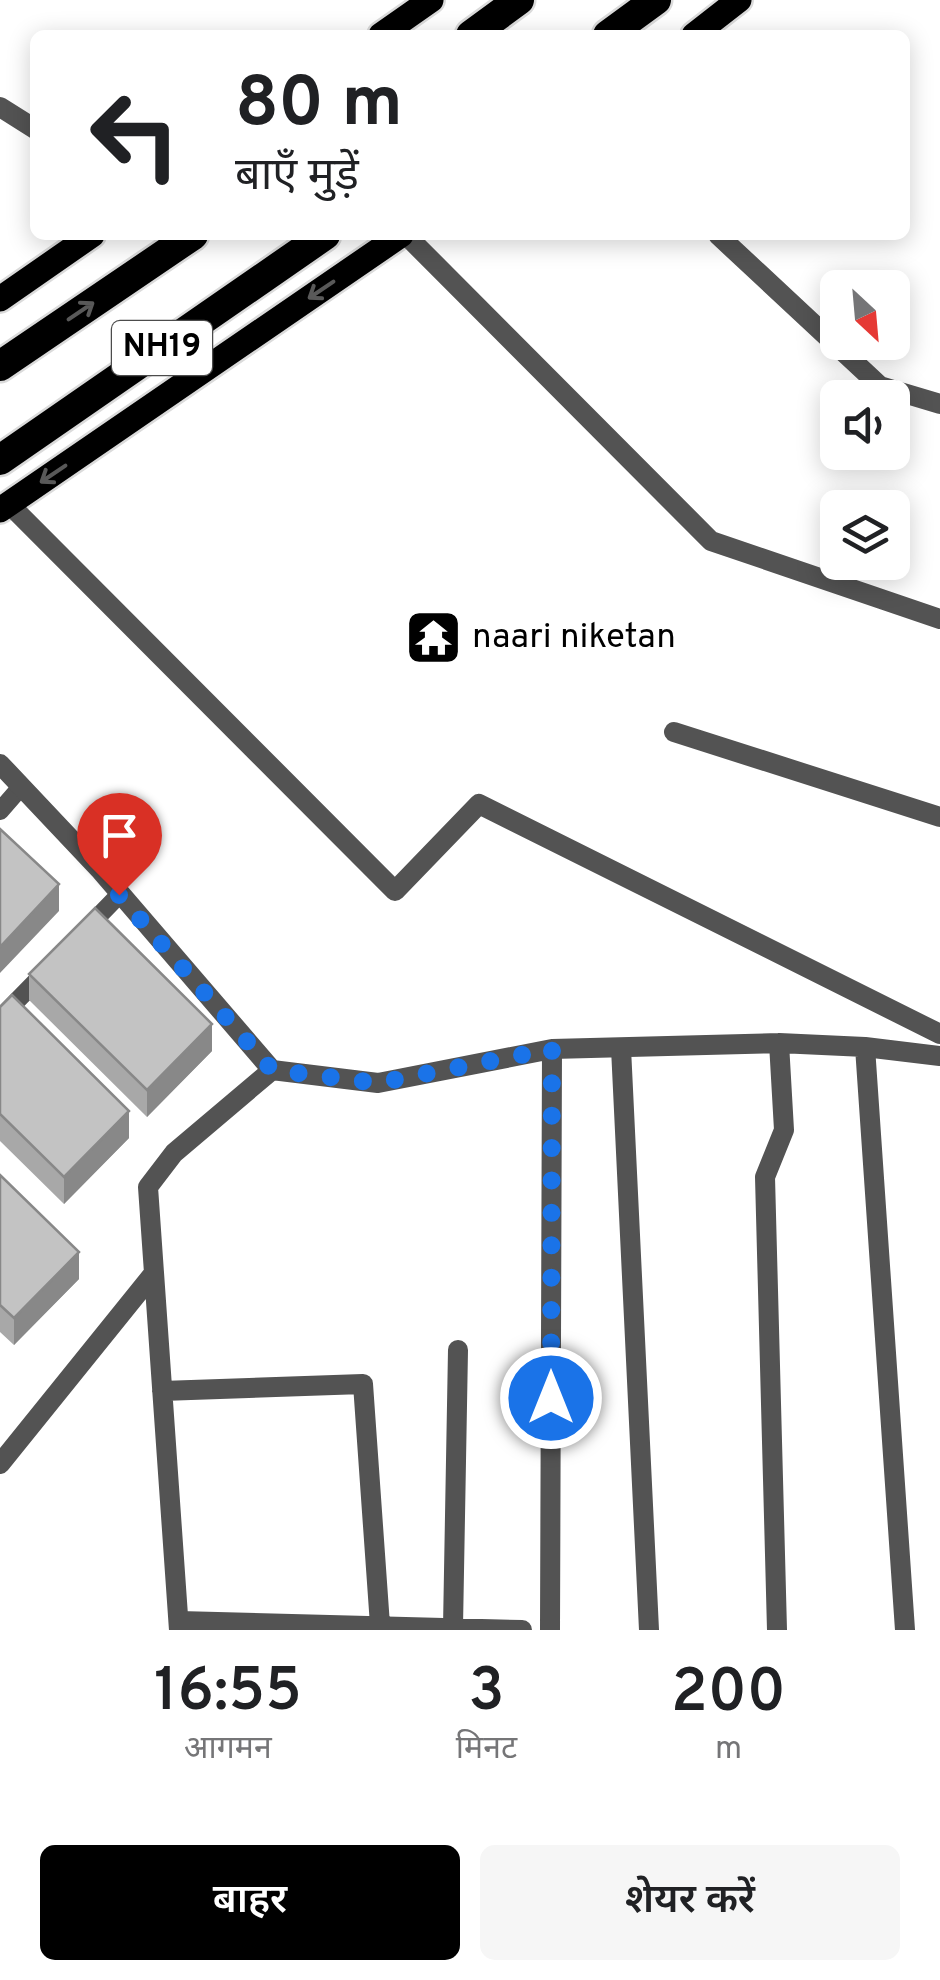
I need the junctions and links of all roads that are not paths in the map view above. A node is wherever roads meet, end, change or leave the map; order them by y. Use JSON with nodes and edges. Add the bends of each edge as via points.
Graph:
{"nodes":[{"id":1,"x":431,"y":0,"type":"edge"},
{"id":2,"x":519,"y":0,"type":"edge"},
{"id":3,"x":656,"y":0,"type":"edge"},
{"id":4,"x":739,"y":0,"type":"edge"},
{"id":5,"x":388,"y":30,"type":"edge"},
{"id":6,"x":478,"y":30,"type":"edge"},
{"id":7,"x":615,"y":30,"type":"edge"},
{"id":8,"x":700,"y":30,"type":"edge"},
{"id":9,"x":0,"y":108,"type":"edge"},
{"id":10,"x":30,"y":126,"type":"edge"},
{"id":11,"x":85,"y":240,"type":"edge"},
{"id":12,"x":186,"y":240,"type":"edge"},
{"id":13,"x":318,"y":240,"type":"edge"},
{"id":14,"x":397,"y":240,"type":"edge"},
{"id":15,"x":409,"y":240,"type":"edge"},
{"id":16,"x":723,"y":240,"type":"edge"},
{"id":17,"x":0,"y":299,"type":"edge"},
{"id":18,"x":0,"y":366,"type":"edge"},
{"id":19,"x":940,"y":404,"type":"edge"},
{"id":20,"x":0,"y":460,"type":"edge"},
{"id":21,"x":5,"y":507,"type":"edge"},
{"id":22,"x":940,"y":619,"type":"edge"},
{"id":23,"x":674,"y":732,"type":"dead end"},
{"id":24,"x":0,"y":764,"type":"edge"},
{"id":25,"x":20,"y":788,"type":"junction"},
{"id":26,"x":0,"y":811,"type":"edge"},
{"id":27,"x":940,"y":817,"type":"edge"},
{"id":28,"x":119,"y":895,"type":"junction"},
{"id":29,"x":79,"y":936,"type":"edge"},
{"id":30,"x":53,"y":963,"type":"edge"},
{"id":31,"x":0,"y":1018,"type":"edge"},
{"id":32,"x":940,"y":1034,"type":"edge"},
{"id":33,"x":779,"y":1043,"type":"junction"},
{"id":34,"x":865,"y":1047,"type":"junction"},
{"id":35,"x":621,"y":1048,"type":"junction"},
{"id":36,"x":552,"y":1049,"type":"junction"},
{"id":37,"x":940,"y":1056,"type":"edge"},
{"id":38,"x":272,"y":1070,"type":"junction"},
{"id":39,"x":154,"y":1272,"type":"junction"},
{"id":40,"x":458,"y":1350,"type":"dead end"},
{"id":41,"x":162,"y":1391,"type":"junction"},
{"id":42,"x":0,"y":1464,"type":"edge"},
{"id":43,"x":380,"y":1625,"type":"junction"},
{"id":44,"x":179,"y":1626,"type":"edge"},
{"id":45,"x":453,"y":1627,"type":"junction"},
{"id":46,"x":357,"y":1628,"type":"edge"},
{"id":47,"x":522,"y":1630,"type":"edge"},
{"id":48,"x":550,"y":1630,"type":"edge"},
{"id":49,"x":649,"y":1630,"type":"edge"},
{"id":50,"x":778,"y":1630,"type":"edge"},
{"id":51,"x":905,"y":1630,"type":"edge"}],
"edges":[{"from":1,"to":5,"type":"main road"},
{"from":2,"to":6,"type":"highway"},
{"from":3,"to":7,"type":"highway"},
{"from":4,"to":8,"type":"main road"},
{"from":9,"to":10,"type":"street"},
{"from":11,"to":17,"type":"main road"},
{"from":18,"to":12,"type":"highway","number":"NH19","one_way":true},
{"from":13,"to":20,"type":"highway","number":"NH19"},
{"from":14,"to":21,"type":"main road","one_way":true},
{"from":15,"to":22,"type":"street","via":[[711,540]]},
{"from":16,"to":19,"type":"street","via":[[880,386]]},
{"from":21,"to":32,"type":"street","via":[[395,891],[479,804]]},
{"from":23,"to":27,"type":"street"},
{"from":24,"to":25,"type":"street"},
{"from":25,"to":26,"type":"lane"},
{"from":25,"to":28,"type":"street"},
{"from":28,"to":29,"type":"lane"},
{"from":28,"to":38,"type":"street"},
{"from":30,"to":31,"type":"lane"},
{"from":33,"to":34,"type":"street"},
{"from":33,"to":35,"type":"street"},
{"from":33,"to":50,"type":"street","via":[[784,1130],[766,1178]]},
{"from":34,"to":37,"type":"street"},
{"from":34,"to":51,"type":"street"},
{"from":35,"to":36,"type":"street"},
{"from":35,"to":49,"type":"street"},
{"from":36,"to":38,"type":"street","via":[[378,1083]]},
{"from":36,"to":48,"type":"street"},
{"from":38,"to":39,"type":"street","via":[[174,1153],[148,1187]]},
{"from":39,"to":41,"type":"street"},
{"from":39,"to":42,"type":"street"},
{"from":40,"to":45,"type":"street"},
{"from":41,"to":43,"type":"street","via":[[363,1384]]},
{"from":41,"to":44,"type":"street"},
{"from":43,"to":45,"type":"street"},
{"from":43,"to":46,"type":"street"},
{"from":44,"to":46,"type":"street"},
{"from":45,"to":47,"type":"street"}]}
